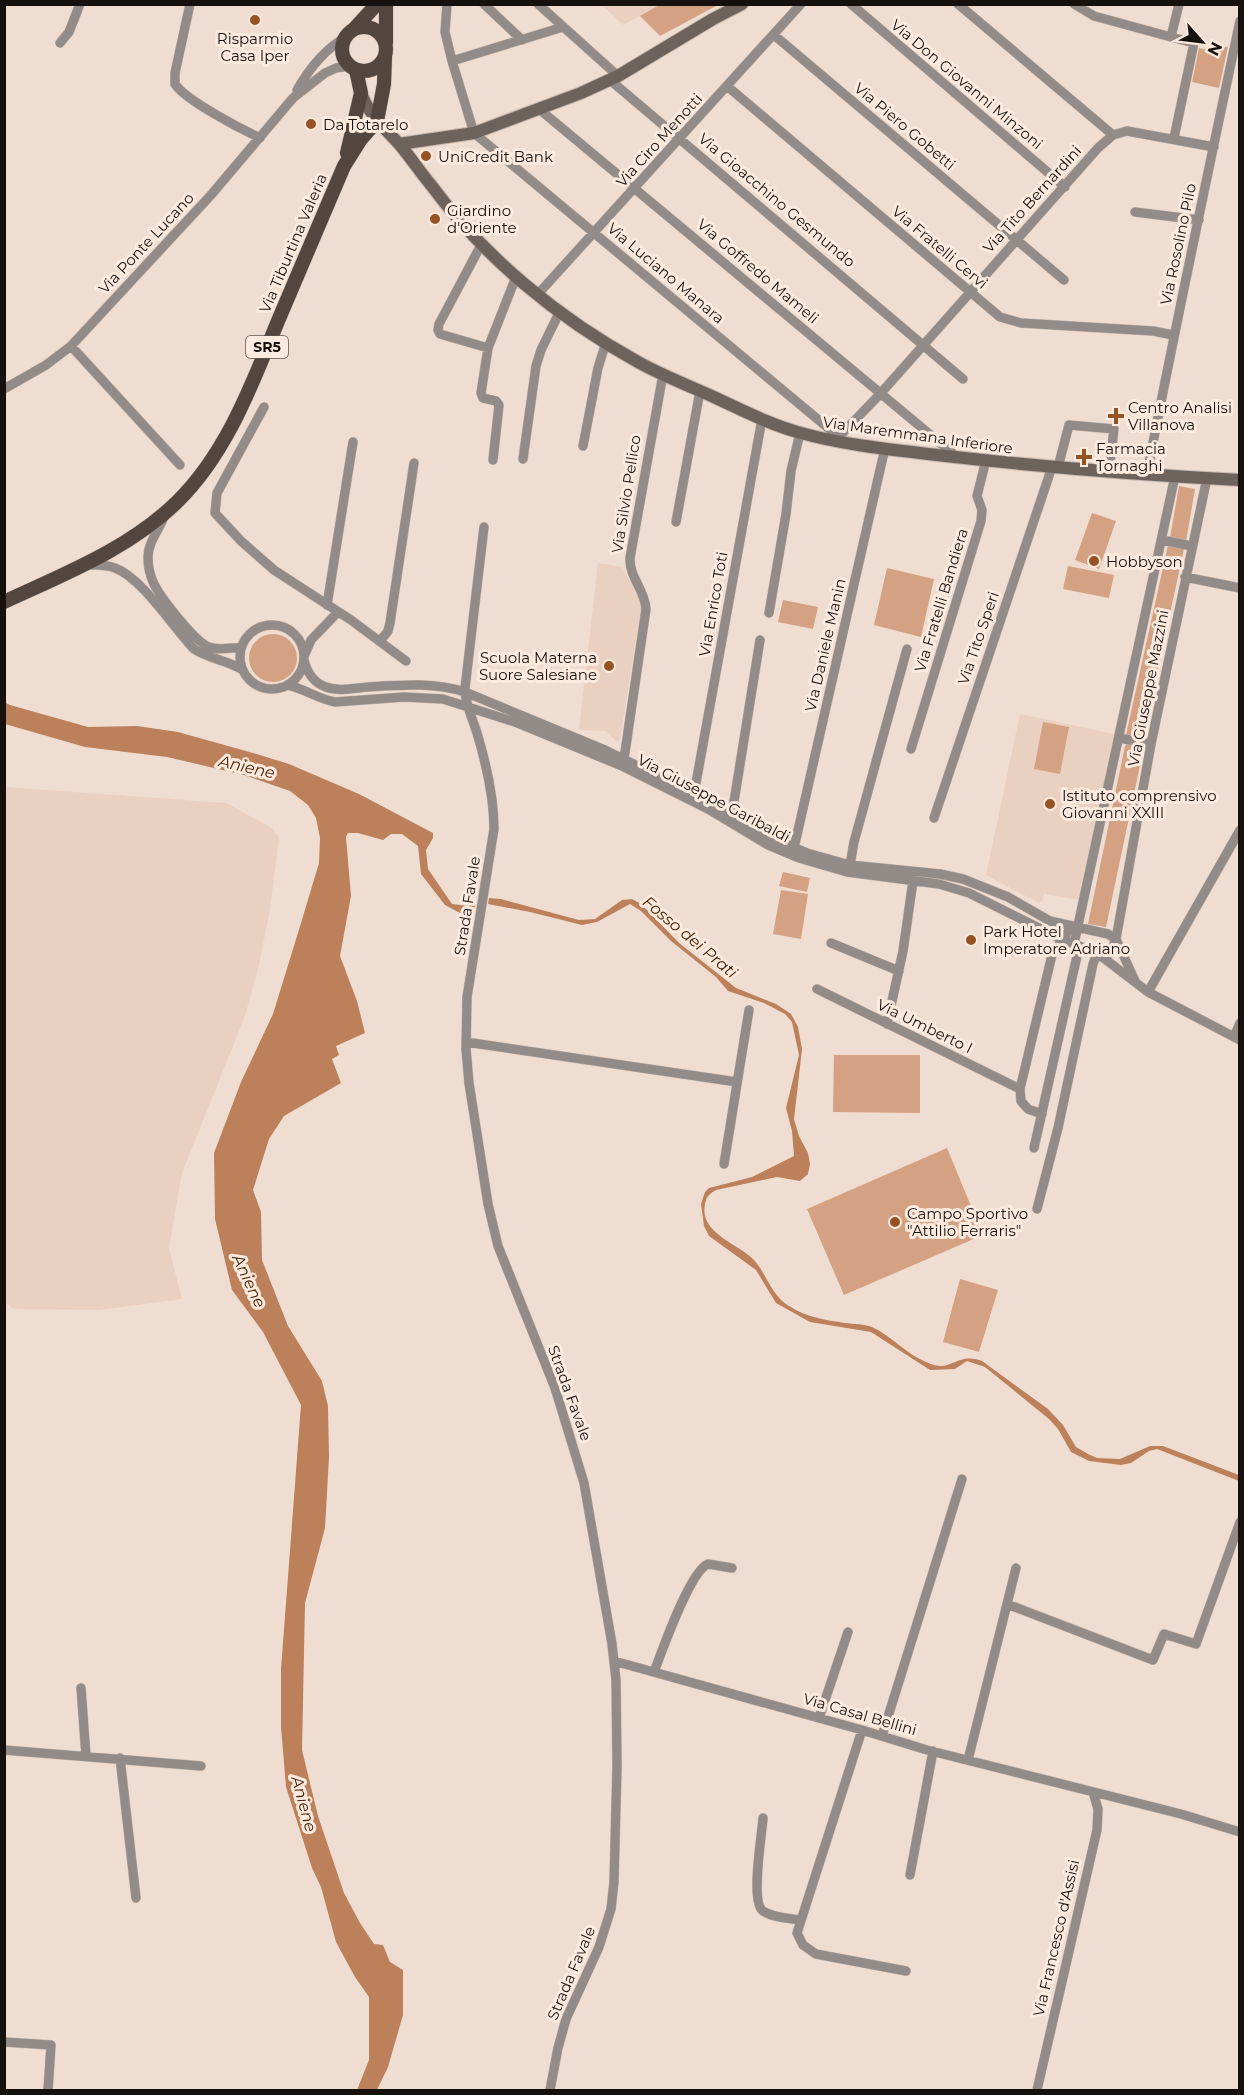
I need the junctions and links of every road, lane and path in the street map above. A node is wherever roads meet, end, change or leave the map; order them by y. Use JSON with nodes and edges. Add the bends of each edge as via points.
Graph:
{"nodes":[{"id":1,"x":80,"y":4,"type":"edge"},
{"id":2,"x":190,"y":4,"type":"edge"},
{"id":3,"x":376,"y":4,"type":"edge"},
{"id":4,"x":386,"y":4,"type":"edge"},
{"id":5,"x":447,"y":4,"type":"edge"},
{"id":6,"x":484,"y":4,"type":"edge"},
{"id":7,"x":538,"y":4,"type":"edge"},
{"id":8,"x":742,"y":4,"type":"edge"},
{"id":9,"x":801,"y":4,"type":"edge"},
{"id":10,"x":851,"y":4,"type":"edge"},
{"id":11,"x":958,"y":4,"type":"edge"},
{"id":12,"x":1074,"y":4,"type":"edge"},
{"id":13,"x":1179,"y":4,"type":"edge"},
{"id":14,"x":1239,"y":21,"type":"edge"},
{"id":15,"x":563,"y":27,"type":"junction"},
{"id":16,"x":349,"y":34,"type":"junction"},
{"id":17,"x":774,"y":35,"type":"junction"},
{"id":18,"x":1171,"y":37,"type":"junction"},
{"id":19,"x":522,"y":40,"type":"junction"},
{"id":20,"x":60,"y":43,"type":"dead end"},
{"id":21,"x":386,"y":52,"type":"junction"},
{"id":22,"x":452,"y":61,"type":"junction"},
{"id":23,"x":353,"y":68,"type":"junction"},
{"id":24,"x":614,"y":78,"type":"junction"},
{"id":25,"x":728,"y":86,"type":"junction"},
{"id":26,"x":361,"y":93,"type":"junction"},
{"id":27,"x":293,"y":98,"type":"junction"},
{"id":28,"x":539,"y":109,"type":"junction"},
{"id":29,"x":376,"y":122,"type":"junction"},
{"id":30,"x":474,"y":133,"type":"junction"},
{"id":31,"x":1113,"y":135,"type":"junction"},
{"id":32,"x":260,"y":138,"type":"junction"},
{"id":33,"x":680,"y":138,"type":"junction"},
{"id":34,"x":1174,"y":138,"type":"junction"},
{"id":35,"x":399,"y":144,"type":"junction"},
{"id":36,"x":1214,"y":147,"type":"junction"},
{"id":37,"x":344,"y":166,"type":"junction"},
{"id":38,"x":1065,"y":187,"type":"junction"},
{"id":39,"x":635,"y":188,"type":"junction"},
{"id":40,"x":1135,"y":212,"type":"dead end"},
{"id":41,"x":1199,"y":220,"type":"junction"},
{"id":42,"x":594,"y":233,"type":"junction"},
{"id":43,"x":1017,"y":239,"type":"junction"},
{"id":44,"x":481,"y":245,"type":"junction"},
{"id":45,"x":516,"y":277,"type":"junction"},
{"id":46,"x":1064,"y":280,"type":"dead end"},
{"id":47,"x":969,"y":292,"type":"junction"},
{"id":48,"x":538,"y":294,"type":"junction"},
{"id":49,"x":560,"y":310,"type":"junction"},
{"id":50,"x":1173,"y":335,"type":"junction"},
{"id":51,"x":606,"y":342,"type":"junction"},
{"id":52,"x":924,"y":344,"type":"junction"},
{"id":53,"x":71,"y":346,"type":"junction"},
{"id":54,"x":488,"y":348,"type":"junction"},
{"id":55,"x":663,"y":374,"type":"junction"},
{"id":56,"x":963,"y":379,"type":"dead end"},
{"id":57,"x":4,"y":389,"type":"edge"},
{"id":58,"x":700,"y":391,"type":"junction"},
{"id":59,"x":881,"y":393,"type":"junction"},
{"id":60,"x":264,"y":407,"type":"dead end"},
{"id":61,"x":762,"y":419,"type":"junction"},
{"id":62,"x":800,"y":433,"type":"junction"},
{"id":63,"x":837,"y":439,"type":"junction"},
{"id":64,"x":353,"y":442,"type":"dead end"},
{"id":65,"x":583,"y":446,"type":"dead end"},
{"id":66,"x":885,"y":448,"type":"junction"},
{"id":67,"x":957,"y":457,"type":"junction"},
{"id":68,"x":493,"y":459,"type":"dead end"},
{"id":69,"x":523,"y":459,"type":"dead end"},
{"id":70,"x":986,"y":460,"type":"junction"},
{"id":71,"x":414,"y":463,"type":"dead end"},
{"id":72,"x":180,"y":465,"type":"dead end"},
{"id":73,"x":1055,"y":467,"type":"junction"},
{"id":74,"x":1109,"y":471,"type":"junction"},
{"id":75,"x":1147,"y":474,"type":"junction"},
{"id":76,"x":1175,"y":476,"type":"junction"},
{"id":77,"x":1207,"y":478,"type":"junction"},
{"id":78,"x":1239,"y":480,"type":"edge"},
{"id":79,"x":166,"y":512,"type":"junction"},
{"id":80,"x":676,"y":522,"type":"dead end"},
{"id":81,"x":483,"y":527,"type":"dead end"},
{"id":82,"x":1162,"y":540,"type":"junction"},
{"id":83,"x":1192,"y":546,"type":"junction"},
{"id":84,"x":81,"y":565,"type":"junction"},
{"id":85,"x":1185,"y":577,"type":"junction"},
{"id":86,"x":1239,"y":588,"type":"edge"},
{"id":87,"x":4,"y":602,"type":"edge"},
{"id":88,"x":327,"y":605,"type":"junction"},
{"id":89,"x":338,"y":612,"type":"junction"},
{"id":90,"x":769,"y":613,"type":"dead end"},
{"id":91,"x":296,"y":634,"type":"junction"},
{"id":92,"x":314,"y":636,"type":"junction"},
{"id":93,"x":381,"y":640,"type":"junction"},
{"id":94,"x":760,"y":640,"type":"dead end"},
{"id":95,"x":241,"y":648,"type":"junction"},
{"id":96,"x":907,"y":649,"type":"dead end"},
{"id":97,"x":304,"y":658,"type":"junction"},
{"id":98,"x":406,"y":661,"type":"dead end"},
{"id":99,"x":243,"y":670,"type":"junction"},
{"id":100,"x":288,"y":685,"type":"junction"},
{"id":101,"x":465,"y":692,"type":"junction"},
{"id":102,"x":467,"y":706,"type":"junction"},
{"id":103,"x":1119,"y":738,"type":"junction"},
{"id":104,"x":1151,"y":744,"type":"junction"},
{"id":105,"x":910,"y":749,"type":"dead end"},
{"id":106,"x":624,"y":759,"type":"junction"},
{"id":107,"x":694,"y":794,"type":"junction"},
{"id":108,"x":732,"y":814,"type":"junction"},
{"id":109,"x":934,"y":818,"type":"dead end"},
{"id":110,"x":1239,"y":830,"type":"edge"},
{"id":111,"x":794,"y":848,"type":"junction"},
{"id":112,"x":850,"y":865,"type":"junction"},
{"id":113,"x":913,"y":881,"type":"junction"},
{"id":114,"x":1075,"y":927,"type":"junction"},
{"id":115,"x":1061,"y":939,"type":"junction"},
{"id":116,"x":1116,"y":939,"type":"junction"},
{"id":117,"x":831,"y":943,"type":"dead end"},
{"id":118,"x":1077,"y":946,"type":"junction"},
{"id":119,"x":1098,"y":953,"type":"junction"},
{"id":120,"x":899,"y":972,"type":"junction"},
{"id":121,"x":1136,"y":984,"type":"junction"},
{"id":122,"x":817,"y":989,"type":"dead end"},
{"id":123,"x":1148,"y":992,"type":"junction"},
{"id":124,"x":749,"y":1010,"type":"dead end"},
{"id":125,"x":1239,"y":1023,"type":"edge"},
{"id":126,"x":887,"y":1024,"type":"junction"},
{"id":127,"x":1237,"y":1038,"type":"edge"},
{"id":128,"x":466,"y":1042,"type":"junction"},
{"id":129,"x":737,"y":1082,"type":"junction"},
{"id":130,"x":1020,"y":1089,"type":"junction"},
{"id":131,"x":1042,"y":1114,"type":"junction"},
{"id":132,"x":1034,"y":1148,"type":"dead end"},
{"id":133,"x":724,"y":1164,"type":"dead end"},
{"id":134,"x":1037,"y":1209,"type":"dead end"},
{"id":135,"x":962,"y":1479,"type":"dead end"},
{"id":136,"x":1239,"y":1522,"type":"edge"},
{"id":137,"x":732,"y":1568,"type":"dead end"},
{"id":138,"x":1016,"y":1568,"type":"dead end"},
{"id":139,"x":1007,"y":1604,"type":"junction"},
{"id":140,"x":848,"y":1632,"type":"dead end"},
{"id":141,"x":614,"y":1661,"type":"junction"},
{"id":142,"x":654,"y":1672,"type":"junction"},
{"id":143,"x":81,"y":1688,"type":"dead end"},
{"id":144,"x":819,"y":1718,"type":"junction"},
{"id":145,"x":862,"y":1730,"type":"junction"},
{"id":146,"x":882,"y":1736,"type":"junction"},
{"id":147,"x":4,"y":1750,"type":"edge"},
{"id":148,"x":933,"y":1751,"type":"junction"},
{"id":149,"x":86,"y":1756,"type":"junction"},
{"id":150,"x":120,"y":1758,"type":"junction"},
{"id":151,"x":968,"y":1760,"type":"junction"},
{"id":152,"x":201,"y":1766,"type":"dead end"},
{"id":153,"x":1096,"y":1792,"type":"junction"},
{"id":154,"x":763,"y":1818,"type":"dead end"},
{"id":155,"x":1239,"y":1832,"type":"edge"},
{"id":156,"x":910,"y":1875,"type":"dead end"},
{"id":157,"x":136,"y":1898,"type":"dead end"},
{"id":158,"x":800,"y":1920,"type":"junction"},
{"id":159,"x":906,"y":1971,"type":"dead end"},
{"id":160,"x":4,"y":2042,"type":"edge"},
{"id":161,"x":48,"y":2091,"type":"edge"},
{"id":162,"x":550,"y":2091,"type":"edge"},
{"id":163,"x":1037,"y":2091,"type":"edge"}],
"edges":[{"from":1,"to":20,"type":"street"},
{"from":2,"to":32,"type":"street","via":[[175,84],[183,93]]},
{"from":3,"to":16,"type":"main road"},
{"from":4,"to":21,"type":"main road","name":"Via Tiburtina Valeria"},
{"from":5,"to":22,"type":"street","via":[[445,32]]},
{"from":6,"to":19,"type":"street"},
{"from":7,"to":15,"type":"street","name":"Via Gioacchino Gesmundo"},
{"from":8,"to":24,"type":"main road"},
{"from":9,"to":17,"type":"street","name":"Via Ciro Menotti"},
{"from":10,"to":38,"type":"street","name":"Via Don Giovanni Minzoni"},
{"from":11,"to":31,"type":"street"},
{"from":12,"to":18,"type":"street","via":[[1094,16]]},
{"from":13,"to":18,"type":"street"},
{"from":14,"to":36,"type":"street","name":"Via Rosolino Pilo"},
{"from":15,"to":19,"type":"street"},
{"from":15,"to":24,"type":"street","name":"Via Gioacchino Gesmundo"},
{"from":16,"to":21,"type":"main road","via":[[359,28],[374,30],[380,34]]},
{"from":16,"to":23,"type":"main road","name":"Via Tiburtina Valeria","via":[[342,49],[345,61]]},
{"from":16,"to":27,"type":"street","name":"Via Ponte Lucano","via":[[318,60]]},
{"from":17,"to":25,"type":"street","name":"Via Ciro Menotti"},
{"from":17,"to":43,"type":"street","name":"Via Piero Gobetti"},
{"from":18,"to":34,"type":"street","via":[[1194,43]]},
{"from":19,"to":22,"type":"street"},
{"from":21,"to":23,"type":"main road","via":[[376,68]]},
{"from":21,"to":29,"type":"main road","name":"Via Tiburtina Valeria"},
{"from":22,"to":30,"type":"street"},
{"from":23,"to":26,"type":"main road","name":"Via Tiburtina Valeria"},
{"from":23,"to":27,"type":"street","name":"Via Ponte Lucano","via":[[325,73]]},
{"from":24,"to":28,"type":"main road"},
{"from":24,"to":33,"type":"street","name":"Via Gioacchino Gesmundo"},
{"from":25,"to":33,"type":"street","name":"Via Ciro Menotti"},
{"from":25,"to":47,"type":"street","name":"Via Fratelli Cervi"},
{"from":26,"to":29,"type":"main road","name":"Via Maremmana Inferiore"},
{"from":26,"to":37,"type":"main road","name":"Via Tiburtina Valeria"},
{"from":27,"to":32,"type":"street","name":"Via Ponte Lucano"},
{"from":28,"to":30,"type":"main road"},
{"from":28,"to":39,"type":"street","name":"Via Goffredo Mameli"},
{"from":29,"to":35,"type":"main road","name":"Via Maremmana Inferiore"},
{"from":29,"to":37,"type":"main road","name":"Via Tiburtina Valeria"},
{"from":30,"to":35,"type":"main road"},
{"from":30,"to":42,"type":"street","name":"Via Luciano Manara"},
{"from":31,"to":34,"type":"street","via":[[1126,131]]},
{"from":31,"to":38,"type":"street","name":"Via Tito Bernardini"},
{"from":32,"to":53,"type":"street","name":"Via Ponte Lucano"},
{"from":33,"to":39,"type":"street","name":"Via Ciro Menotti"},
{"from":33,"to":52,"type":"street","name":"Via Gioacchino Gesmundo"},
{"from":34,"to":36,"type":"street"},
{"from":35,"to":44,"type":"main road","name":"Via Maremmana Inferiore","via":[[447,208]]},
{"from":36,"to":41,"type":"street","name":"Via Rosolino Pilo"},
{"from":37,"to":79,"type":"main road","name":"Via Tiburtina Valeria","number":"SR5","via":[[228,432],[201,475]]},
{"from":38,"to":43,"type":"street","name":"Via Tito Bernardini"},
{"from":39,"to":42,"type":"street","name":"Via Ciro Menotti"},
{"from":39,"to":59,"type":"street","name":"Via Goffredo Mameli"},
{"from":40,"to":41,"type":"street"},
{"from":41,"to":50,"type":"street","name":"Via Rosolino Pilo"},
{"from":42,"to":48,"type":"street","name":"Via Ciro Menotti"},
{"from":42,"to":63,"type":"street","name":"Via Luciano Manara"},
{"from":43,"to":46,"type":"street","name":"Via Piero Gobetti"},
{"from":43,"to":47,"type":"street","name":"Via Tito Bernardini"},
{"from":44,"to":45,"type":"main road","name":"Via Maremmana Inferiore"},
{"from":44,"to":54,"type":"street","via":[[438,330],[444,336]]},
{"from":45,"to":48,"type":"main road","name":"Via Maremmana Inferiore"},
{"from":45,"to":54,"type":"street"},
{"from":47,"to":50,"type":"street","name":"Via Fratelli Cervi","via":[[996,314],[1014,322]]},
{"from":47,"to":52,"type":"street","name":"Via Tito Bernardini"},
{"from":48,"to":49,"type":"main road","name":"Via Maremmana Inferiore"},
{"from":49,"to":51,"type":"main road","name":"Via Maremmana Inferiore"},
{"from":49,"to":69,"type":"street","via":[[536,366]]},
{"from":50,"to":75,"type":"street","name":"Via Rosolino Pilo"},
{"from":51,"to":55,"type":"main road","name":"Via Maremmana Inferiore"},
{"from":51,"to":65,"type":"street"},
{"from":52,"to":56,"type":"street","name":"Via Gioacchino Gesmundo"},
{"from":52,"to":59,"type":"street","name":"Via Tito Bernardini"},
{"from":53,"to":57,"type":"street","name":"Via Ponte Lucano"},
{"from":53,"to":72,"type":"street"},
{"from":54,"to":68,"type":"street","via":[[481,393],[483,398],[499,405]]},
{"from":55,"to":58,"type":"main road","name":"Via Maremmana Inferiore"},
{"from":55,"to":106,"type":"street","name":"Via Silvio Pellico","via":[[630,558],[631,572],[646,609]]},
{"from":58,"to":61,"type":"main road","name":"Via Maremmana Inferiore"},
{"from":58,"to":80,"type":"street"},
{"from":59,"to":63,"type":"street","name":"Via Tito Bernardini"},
{"from":59,"to":67,"type":"street","name":"Via Goffredo Mameli"},
{"from":60,"to":88,"type":"street","via":[[218,493],[216,513],[274,570]]},
{"from":61,"to":62,"type":"main road","name":"Via Maremmana Inferiore"},
{"from":61,"to":107,"type":"street","name":"Via Enrico Toti"},
{"from":62,"to":63,"type":"main road","name":"Via Maremmana Inferiore"},
{"from":62,"to":90,"type":"street","via":[[789,478]]},
{"from":63,"to":66,"type":"main road","name":"Via Maremmana Inferiore"},
{"from":64,"to":88,"type":"street"},
{"from":66,"to":67,"type":"main road","name":"Via Maremmana Inferiore"},
{"from":66,"to":111,"type":"street","name":"Via Daniele Manin"},
{"from":67,"to":70,"type":"main road","name":"Via Maremmana Inferiore"},
{"from":70,"to":73,"type":"main road","name":"Via Maremmana Inferiore"},
{"from":70,"to":105,"type":"street","name":"Via Fratelli Bandiera","via":[[978,494],[981,521]]},
{"from":71,"to":93,"type":"street","via":[[390,623]]},
{"from":73,"to":74,"type":"main road","name":"Via Maremmana Inferiore"},
{"from":73,"to":74,"type":"street","name":"Via Tito Speri","via":[[1069,425],[1114,429]]},
{"from":73,"to":109,"type":"street","name":"Via Tito Speri"},
{"from":74,"to":75,"type":"main road","name":"Via Maremmana Inferiore"},
{"from":75,"to":76,"type":"main road","name":"Via Maremmana Inferiore"},
{"from":76,"to":77,"type":"main road","name":"Via Maremmana Inferiore"},
{"from":76,"to":82,"type":"street","name":"Via Giuseppe Mazzini"},
{"from":77,"to":78,"type":"main road","name":"Via Maremmana Inferiore"},
{"from":77,"to":83,"type":"street","name":"Via Giuseppe Mazzini"},
{"from":79,"to":84,"type":"main road","name":"Via Tiburtina Valeria","number":"SR5","via":[[132,537]]},
{"from":79,"to":95,"type":"street","via":[[148,556],[159,594],[199,642],[208,647]]},
{"from":81,"to":101,"type":"street","name":"Strada Favale"},
{"from":82,"to":83,"type":"street"},
{"from":82,"to":103,"type":"street","name":"Via Giuseppe Mazzini"},
{"from":83,"to":85,"type":"street","name":"Via Giuseppe Mazzini"},
{"from":84,"to":87,"type":"main road","name":"Via Tiburtina Valeria","number":"SR5"},
{"from":84,"to":99,"type":"street","via":[[104,565],[127,574],[194,649]]},
{"from":85,"to":86,"type":"street"},
{"from":85,"to":104,"type":"street","name":"Via Giuseppe Mazzini"},
{"from":88,"to":89,"type":"street"},
{"from":89,"to":92,"type":"street"},
{"from":89,"to":93,"type":"street"},
{"from":91,"to":92,"type":"street"},
{"from":91,"to":95,"type":"street","via":[[279,625],[262,626],[246,638]]},
{"from":91,"to":97,"type":"street"},
{"from":92,"to":97,"type":"street"},
{"from":93,"to":98,"type":"street"},
{"from":94,"to":108,"type":"street"},
{"from":95,"to":99,"type":"street"},
{"from":96,"to":112,"type":"street"},
{"from":97,"to":100,"type":"street","via":[[299,674]]},
{"from":97,"to":101,"type":"street","name":"Via Giuseppe Garibaldi","via":[[315,681],[332,689],[425,684]]},
{"from":99,"to":100,"type":"street","via":[[249,679],[267,689]]},
{"from":100,"to":102,"type":"street","name":"Via Giuseppe Garibaldi","via":[[335,702],[404,697],[443,699]]},
{"from":101,"to":102,"type":"street","name":"Strada Favale"},
{"from":101,"to":106,"type":"street","name":"Via Giuseppe Garibaldi"},
{"from":102,"to":113,"type":"street","name":"Via Giuseppe Garibaldi","via":[[622,766],[790,855],[848,872]]},
{"from":102,"to":128,"type":"street","name":"Strada Favale","via":[[481,748],[494,829],[469,986]]},
{"from":103,"to":104,"type":"street"},
{"from":103,"to":114,"type":"street","name":"Via Giuseppe Mazzini"},
{"from":104,"to":116,"type":"street","name":"Via Giuseppe Mazzini"},
{"from":106,"to":107,"type":"street","name":"Via Giuseppe Garibaldi"},
{"from":107,"to":108,"type":"street","name":"Via Giuseppe Garibaldi"},
{"from":108,"to":111,"type":"street","name":"Via Giuseppe Garibaldi"},
{"from":110,"to":123,"type":"street"},
{"from":111,"to":112,"type":"street","name":"Via Giuseppe Garibaldi"},
{"from":112,"to":114,"type":"street","name":"Via Giuseppe Garibaldi","via":[[963,879],[1008,897],[1040,916]]},
{"from":113,"to":115,"type":"street","name":"Via Giuseppe Garibaldi","via":[[964,891]]},
{"from":113,"to":120,"type":"street"},
{"from":114,"to":115,"type":"street"},
{"from":114,"to":116,"type":"street"},
{"from":114,"to":118,"type":"street","name":"Via Giuseppe Mazzini"},
{"from":115,"to":118,"type":"street","name":"Via Giuseppe Garibaldi"},
{"from":115,"to":130,"type":"street","via":[[1052,955]]},
{"from":116,"to":119,"type":"street","via":[[1110,952]]},
{"from":116,"to":121,"type":"street"},
{"from":117,"to":120,"type":"street"},
{"from":118,"to":119,"type":"street","name":"Via Giuseppe Garibaldi"},
{"from":118,"to":131,"type":"street"},
{"from":119,"to":121,"type":"street","name":"Via Giuseppe Garibaldi"},
{"from":119,"to":134,"type":"street"},
{"from":120,"to":126,"type":"street"},
{"from":121,"to":123,"type":"street","name":"Via Giuseppe Garibaldi"},
{"from":122,"to":126,"type":"street","name":"Via Umberto I"},
{"from":123,"to":127,"type":"street","name":"Via Giuseppe Garibaldi"},
{"from":124,"to":129,"type":"street"},
{"from":125,"to":127,"type":"street"},
{"from":126,"to":130,"type":"street","name":"Via Umberto I"},
{"from":128,"to":129,"type":"street"},
{"from":128,"to":141,"type":"street","name":"Strada Favale","via":[[489,1210],[504,1264],[555,1388],[581,1470]]},
{"from":129,"to":133,"type":"street"},
{"from":130,"to":131,"type":"street","via":[[1021,1101],[1028,1109]]},
{"from":131,"to":132,"type":"street"},
{"from":135,"to":146,"type":"street"},
{"from":136,"to":139,"type":"street","via":[[1196,1644],[1164,1634],[1153,1660]]},
{"from":137,"to":142,"type":"street","via":[[708,1564],[700,1569]]},
{"from":138,"to":139,"type":"street"},
{"from":139,"to":151,"type":"street"},
{"from":140,"to":144,"type":"street"},
{"from":141,"to":142,"type":"street","name":"Via Casal Bellini"},
{"from":141,"to":162,"type":"street","name":"Strada Favale","via":[[617,1766],[611,1909],[599,1947],[566,2019]]},
{"from":142,"to":144,"type":"street","name":"Via Casal Bellini"},
{"from":143,"to":149,"type":"street"},
{"from":144,"to":145,"type":"street","name":"Via Casal Bellini"},
{"from":145,"to":146,"type":"street","name":"Via Casal Bellini"},
{"from":145,"to":158,"type":"street"},
{"from":146,"to":148,"type":"street","name":"Via Casal Bellini"},
{"from":147,"to":149,"type":"street"},
{"from":148,"to":151,"type":"street","name":"Via Casal Bellini"},
{"from":148,"to":156,"type":"street"},
{"from":149,"to":150,"type":"street"},
{"from":150,"to":152,"type":"street"},
{"from":150,"to":157,"type":"street"},
{"from":151,"to":153,"type":"street","name":"Via Casal Bellini"},
{"from":153,"to":155,"type":"street","name":"Via Casal Bellini"},
{"from":153,"to":163,"type":"street","name":"Via Francesco d'Assisi","via":[[1097,1830]]},
{"from":154,"to":158,"type":"street","via":[[759,1906],[768,1913]]},
{"from":158,"to":159,"type":"street","via":[[798,1936],[812,1952]]},
{"from":160,"to":161,"type":"street","via":[[51,2044]]}]}
